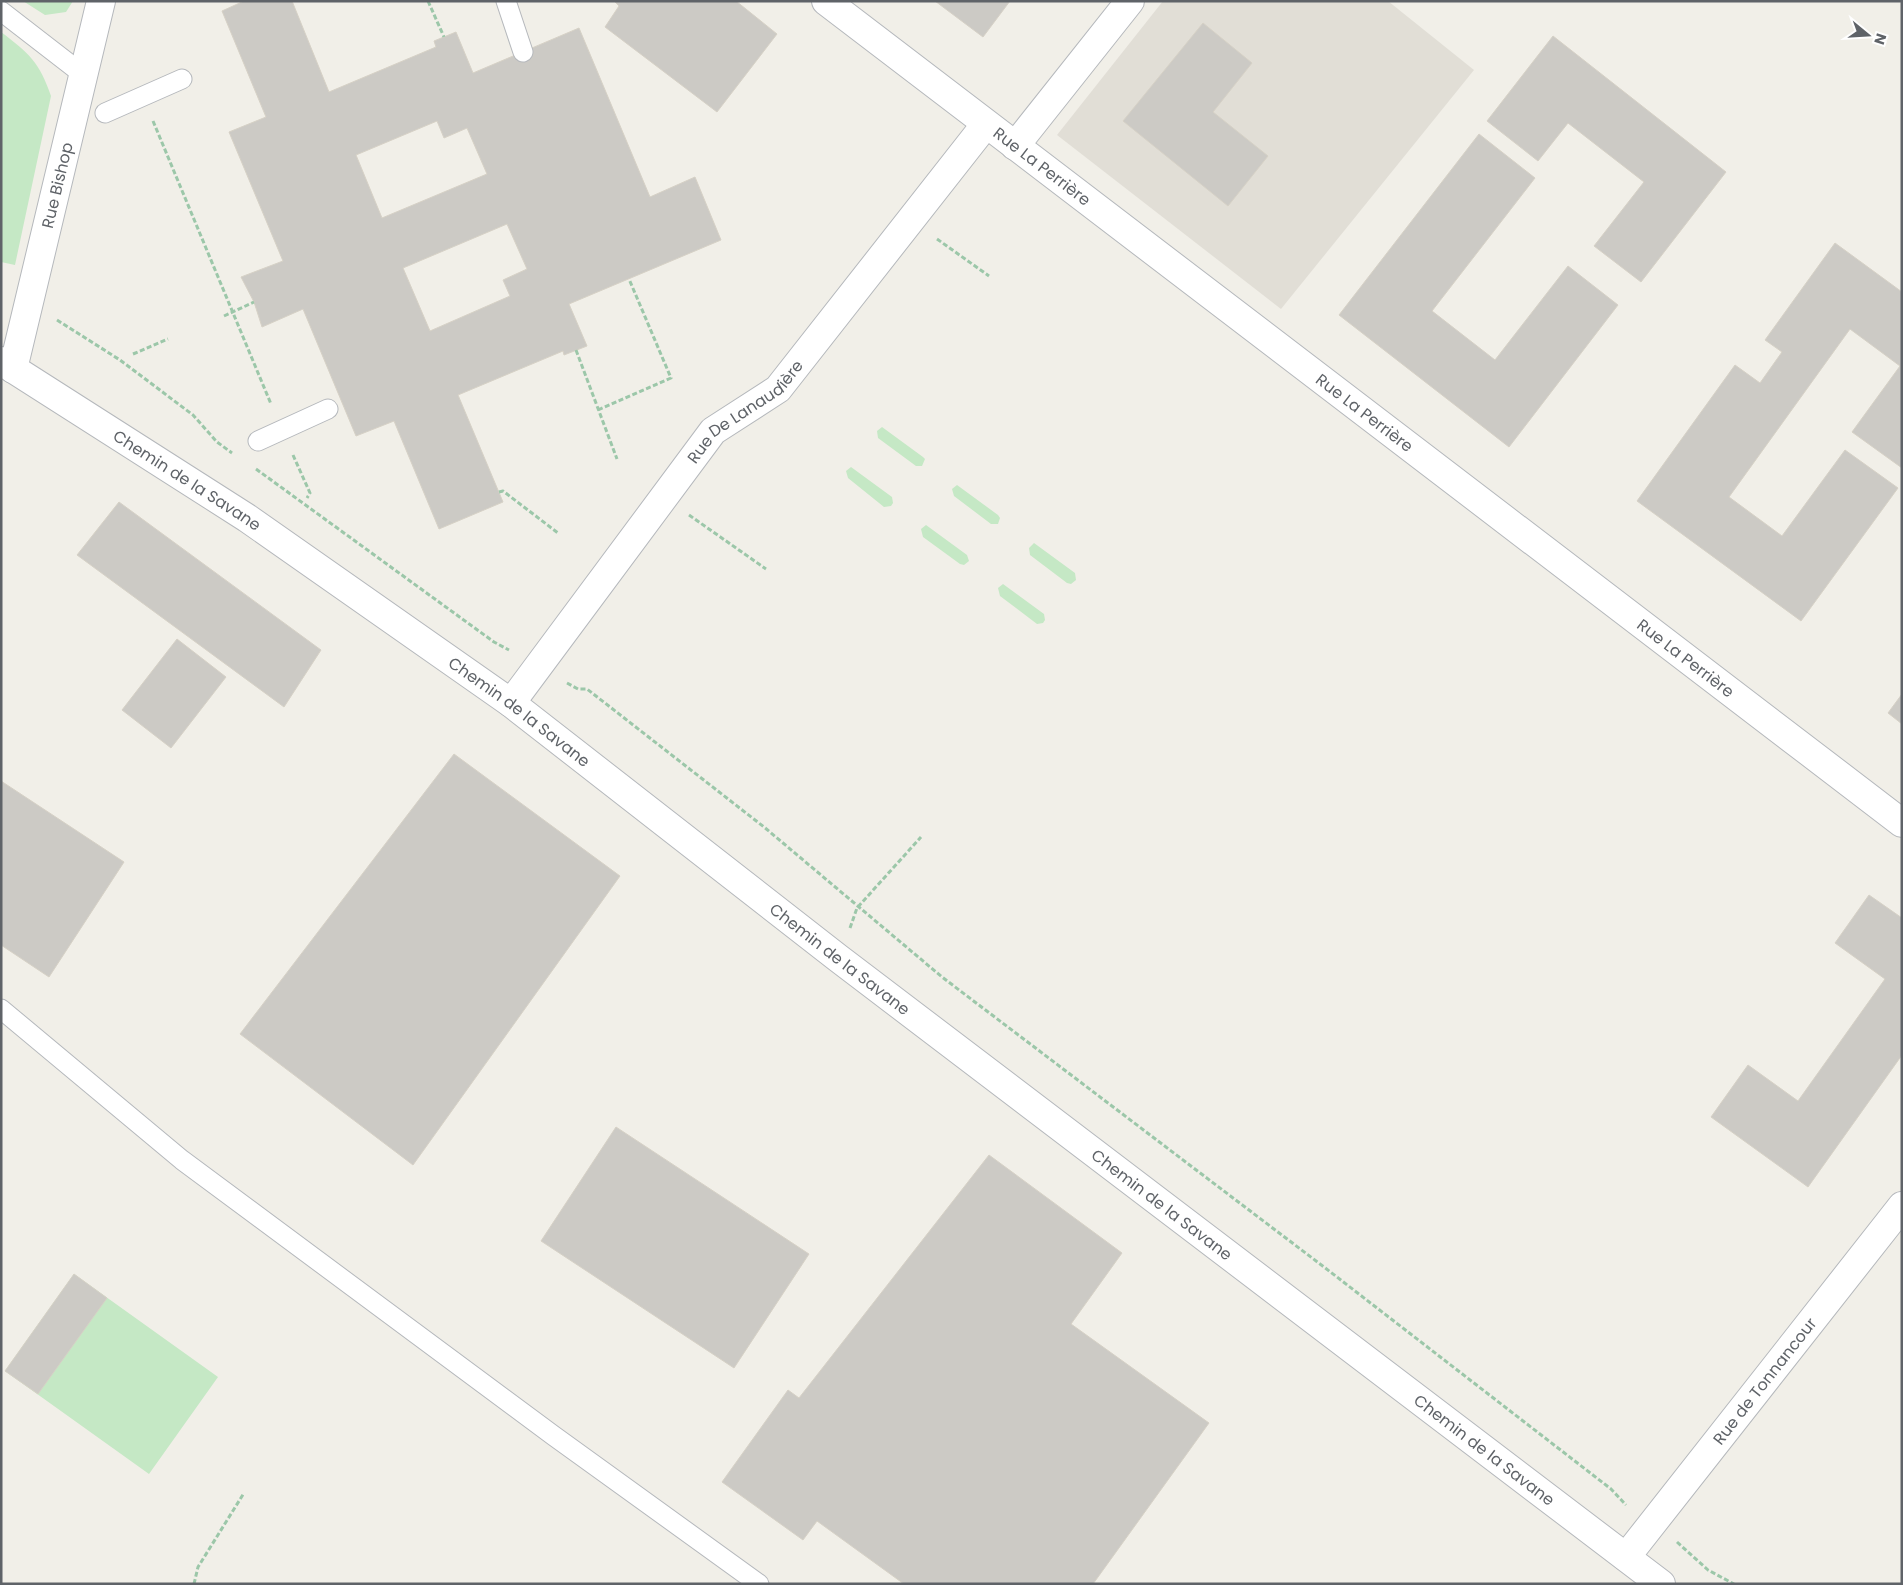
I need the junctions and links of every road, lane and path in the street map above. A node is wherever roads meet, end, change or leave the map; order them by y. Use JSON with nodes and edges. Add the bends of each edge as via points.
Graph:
{"nodes":[{"id":1,"x":101,"y":1,"type":"edge"},
{"id":2,"x":428,"y":1,"type":"edge"},
{"id":3,"x":506,"y":1,"type":"edge"},
{"id":4,"x":826,"y":1,"type":"edge"},
{"id":5,"x":1130,"y":1,"type":"edge"},
{"id":6,"x":1,"y":12,"type":"edge"},
{"id":7,"x":444,"y":37,"type":"dead end"},
{"id":8,"x":523,"y":52,"type":"dead end"},
{"id":9,"x":85,"y":76,"type":"junction"},
{"id":10,"x":182,"y":79,"type":"dead end"},
{"id":11,"x":105,"y":114,"type":"dead end"},
{"id":12,"x":150,"y":116,"type":"dead end"},
{"id":13,"x":986,"y":124,"type":"junction"},
{"id":14,"x":1015,"y":146,"type":"junction"},
{"id":15,"x":939,"y":241,"type":"dead end"},
{"id":16,"x":989,"y":276,"type":"dead end"},
{"id":17,"x":629,"y":279,"type":"dead end"},
{"id":18,"x":30,"y":300,"type":"junction"},
{"id":19,"x":254,"y":302,"type":"dead end"},
{"id":20,"x":231,"y":313,"type":"junction"},
{"id":21,"x":224,"y":316,"type":"dead end"},
{"id":22,"x":168,"y":339,"type":"dead end"},
{"id":23,"x":576,"y":350,"type":"dead end"},
{"id":24,"x":133,"y":354,"type":"dead end"},
{"id":25,"x":7,"y":365,"type":"edge"},
{"id":26,"x":328,"y":408,"type":"dead end"},
{"id":27,"x":598,"y":410,"type":"junction"},
{"id":28,"x":282,"y":430,"type":"junction"},
{"id":29,"x":258,"y":441,"type":"dead end"},
{"id":30,"x":236,"y":456,"type":"dead end"},
{"id":31,"x":617,"y":458,"type":"dead end"},
{"id":32,"x":251,"y":466,"type":"dead end"},
{"id":33,"x":499,"y":492,"type":"dead end"},
{"id":34,"x":307,"y":498,"type":"dead end"},
{"id":35,"x":682,"y":510,"type":"dead end"},
{"id":36,"x":558,"y":534,"type":"dead end"},
{"id":37,"x":766,"y":570,"type":"dead end"},
{"id":38,"x":494,"y":642,"type":"dead end"},
{"id":39,"x":578,"y":689,"type":"dead end"},
{"id":40,"x":511,"y":703,"type":"junction"},
{"id":41,"x":1902,"y":823,"type":"edge"},
{"id":42,"x":921,"y":836,"type":"dead end"},
{"id":43,"x":857,"y":908,"type":"junction"},
{"id":44,"x":838,"y":958,"type":"junction"},
{"id":45,"x":1,"y":1009,"type":"edge"},
{"id":46,"x":1902,"y":1206,"type":"edge"},
{"id":47,"x":244,"y":1493,"type":"dead end"},
{"id":48,"x":1619,"y":1500,"type":"dead end"},
{"id":49,"x":1679,"y":1543,"type":"dead end"},
{"id":50,"x":1626,"y":1557,"type":"junction"},
{"id":51,"x":194,"y":1584,"type":"edge"},
{"id":52,"x":759,"y":1584,"type":"edge"},
{"id":53,"x":1661,"y":1584,"type":"edge"},
{"id":54,"x":1734,"y":1584,"type":"edge"}],
"edges":[{"from":1,"to":9,"type":"street","name":"Rue Bishop"},
{"from":2,"to":7,"type":"path"},
{"from":3,"to":8,"type":"lane"},
{"from":4,"to":13,"type":"street","name":"Rue La Perrière"},
{"from":5,"to":14,"type":"street"},
{"from":6,"to":9,"type":"lane"},
{"from":9,"to":18,"type":"street","name":"Rue Bishop"},
{"from":10,"to":11,"type":"lane"},
{"from":12,"to":20,"type":"path"},
{"from":13,"to":14,"type":"street","name":"Rue La Perrière"},
{"from":13,"to":40,"type":"street","name":"Rue De Lanaudière","via":[[778,389],[713,431]]},
{"from":14,"to":41,"type":"street","name":"Rue La Perrière"},
{"from":15,"to":16,"type":"path"},
{"from":17,"to":27,"type":"path","via":[[671,378]]},
{"from":18,"to":25,"type":"street","name":"Rue Bishop"},
{"from":18,"to":30,"type":"path","via":[[120,360],[193,415],[217,442]]},
{"from":19,"to":20,"type":"path"},
{"from":20,"to":21,"type":"path"},
{"from":20,"to":28,"type":"path"},
{"from":22,"to":24,"type":"path"},
{"from":23,"to":27,"type":"path"},
{"from":25,"to":40,"type":"street","name":"Chemin de la Savane","via":[[247,518]]},
{"from":26,"to":28,"type":"lane"},
{"from":27,"to":31,"type":"path"},
{"from":28,"to":29,"type":"lane"},
{"from":28,"to":34,"type":"path","via":[[310,493]]},
{"from":32,"to":38,"type":"path"},
{"from":33,"to":36,"type":"path","via":[[503,491]]},
{"from":35,"to":37,"type":"path"},
{"from":39,"to":43,"type":"path","via":[[587,689],[733,803]]},
{"from":40,"to":44,"type":"street","name":"Chemin de la Savane"},
{"from":42,"to":43,"type":"path"},
{"from":43,"to":44,"type":"path"},
{"from":43,"to":48,"type":"path","via":[[942,977],[1611,1489]]},
{"from":44,"to":50,"type":"street","name":"Chemin de la Savane"},
{"from":45,"to":52,"type":"lane","via":[[182,1160]]},
{"from":46,"to":50,"type":"street","name":"Rue de Tonnancour"},
{"from":47,"to":51,"type":"path","via":[[198,1567]]},
{"from":49,"to":54,"type":"path","via":[[1708,1570]]},
{"from":50,"to":53,"type":"street","name":"Chemin de la Savane"}]}
